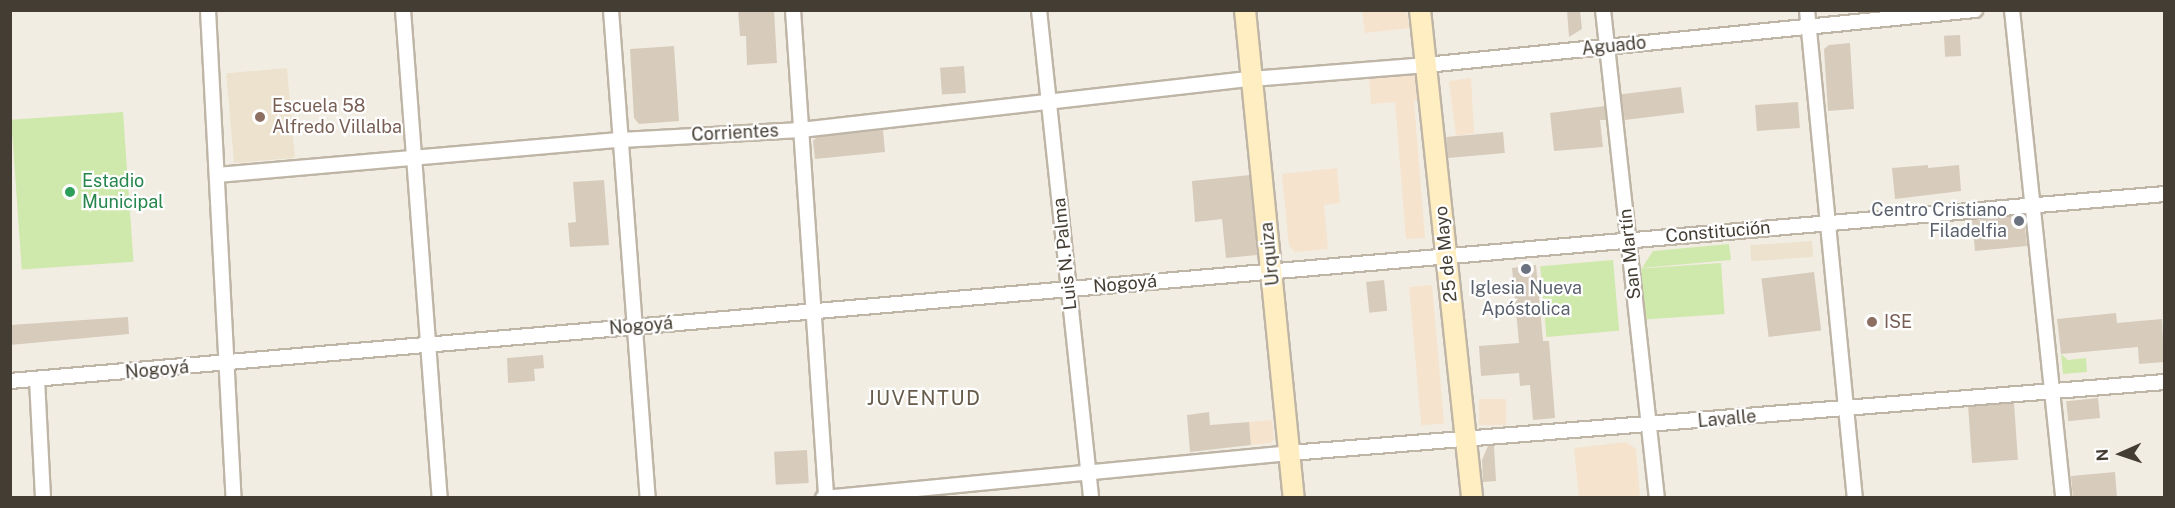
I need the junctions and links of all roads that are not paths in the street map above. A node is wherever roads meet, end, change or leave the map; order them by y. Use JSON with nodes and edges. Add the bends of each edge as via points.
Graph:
{"nodes":[{"id":1,"x":208,"y":10,"type":"edge"},
{"id":2,"x":403,"y":10,"type":"edge"},
{"id":3,"x":611,"y":10,"type":"edge"},
{"id":4,"x":793,"y":10,"type":"edge"},
{"id":5,"x":1039,"y":10,"type":"edge"},
{"id":6,"x":1245,"y":10,"type":"edge"},
{"id":7,"x":1420,"y":10,"type":"edge"},
{"id":8,"x":1603,"y":10,"type":"edge"},
{"id":9,"x":1807,"y":10,"type":"edge"},
{"id":10,"x":1975,"y":10,"type":"edge"},
{"id":11,"x":2012,"y":10,"type":"edge"},
{"id":12,"x":1809,"y":27,"type":"junction"},
{"id":13,"x":1607,"y":47,"type":"junction"},
{"id":14,"x":1426,"y":65,"type":"junction"},
{"id":15,"x":1252,"y":79,"type":"junction"},
{"id":16,"x":1049,"y":103,"type":"junction"},
{"id":17,"x":801,"y":130,"type":"junction"},
{"id":18,"x":621,"y":140,"type":"junction"},
{"id":19,"x":414,"y":158,"type":"junction"},
{"id":20,"x":217,"y":175,"type":"junction"},
{"id":21,"x":2164,"y":194,"type":"edge"},
{"id":22,"x":2032,"y":205,"type":"junction"},
{"id":23,"x":1828,"y":223,"type":"junction"},
{"id":24,"x":1629,"y":240,"type":"junction"},
{"id":25,"x":1446,"y":256,"type":"junction"},
{"id":26,"x":1271,"y":271,"type":"junction"},
{"id":27,"x":1069,"y":289,"type":"junction"},
{"id":28,"x":813,"y":311,"type":"junction"},
{"id":29,"x":635,"y":327,"type":"junction"},
{"id":30,"x":429,"y":344,"type":"junction"},
{"id":31,"x":228,"y":364,"type":"junction"},
{"id":32,"x":37,"y":379,"type":"junction"},
{"id":33,"x":10,"y":381,"type":"edge"},
{"id":34,"x":2164,"y":382,"type":"edge"},
{"id":35,"x":2052,"y":392,"type":"junction"},
{"id":36,"x":1846,"y":409,"type":"junction"},
{"id":37,"x":1649,"y":425,"type":"junction"},
{"id":38,"x":1466,"y":440,"type":"junction"},
{"id":39,"x":1290,"y":453,"type":"junction"},
{"id":40,"x":1088,"y":473,"type":"junction"},
{"id":41,"x":825,"y":497,"type":"edge"},
{"id":42,"x":43,"y":498,"type":"edge"},
{"id":43,"x":234,"y":498,"type":"edge"},
{"id":44,"x":440,"y":498,"type":"edge"},
{"id":45,"x":648,"y":498,"type":"edge"},
{"id":46,"x":1091,"y":498,"type":"edge"},
{"id":47,"x":1294,"y":498,"type":"edge"},
{"id":48,"x":1472,"y":498,"type":"edge"},
{"id":49,"x":1657,"y":498,"type":"edge"},
{"id":50,"x":1855,"y":498,"type":"edge"},
{"id":51,"x":2063,"y":498,"type":"edge"}],
"edges":[{"from":1,"to":20,"type":"street"},
{"from":2,"to":19,"type":"street"},
{"from":3,"to":18,"type":"street"},
{"from":4,"to":17,"type":"street"},
{"from":5,"to":16,"type":"street","name":"Luis N. Palma"},
{"from":6,"to":15,"type":"street","name":"Urquiza"},
{"from":7,"to":14,"type":"street","name":"25 de Mayo"},
{"from":8,"to":13,"type":"street","name":"San Martín"},
{"from":9,"to":12,"type":"street"},
{"from":10,"to":12,"type":"street","name":"Aguado"},
{"from":11,"to":22,"type":"street"},
{"from":12,"to":13,"type":"street","name":"Aguado"},
{"from":12,"to":23,"type":"street"},
{"from":13,"to":14,"type":"street","name":"Aguado"},
{"from":13,"to":24,"type":"street","name":"San Martín"},
{"from":14,"to":15,"type":"street","name":"Aguado"},
{"from":14,"to":25,"type":"street","name":"25 de Mayo"},
{"from":15,"to":16,"type":"street","name":"Corrientes"},
{"from":15,"to":26,"type":"street","name":"Urquiza"},
{"from":16,"to":17,"type":"street","name":"Corrientes"},
{"from":16,"to":27,"type":"street","name":"Luis N. Palma"},
{"from":17,"to":18,"type":"street","name":"Corrientes"},
{"from":17,"to":28,"type":"street"},
{"from":18,"to":19,"type":"street","name":"Corrientes"},
{"from":18,"to":29,"type":"street"},
{"from":19,"to":20,"type":"street","name":"Corrientes"},
{"from":19,"to":30,"type":"street"},
{"from":20,"to":31,"type":"street"},
{"from":21,"to":22,"type":"street","name":"Constitución"},
{"from":22,"to":23,"type":"street","name":"Constitución"},
{"from":22,"to":35,"type":"street"},
{"from":23,"to":24,"type":"street","name":"Constitución"},
{"from":23,"to":36,"type":"street"},
{"from":24,"to":25,"type":"street","name":"Constitución"},
{"from":24,"to":37,"type":"street","name":"San Martín"},
{"from":25,"to":26,"type":"street","name":"Constitución"},
{"from":25,"to":38,"type":"street","name":"25 de Mayo"},
{"from":26,"to":27,"type":"street","name":"Nogoyá"},
{"from":26,"to":39,"type":"street","name":"Urquiza"},
{"from":27,"to":28,"type":"street","name":"Nogoyá"},
{"from":27,"to":40,"type":"street","name":"Luis N. Palma"},
{"from":28,"to":29,"type":"street","name":"Nogoyá"},
{"from":28,"to":41,"type":"street"},
{"from":29,"to":30,"type":"street","name":"Nogoyá"},
{"from":29,"to":45,"type":"street"},
{"from":30,"to":31,"type":"street","name":"Nogoyá"},
{"from":30,"to":44,"type":"street"},
{"from":31,"to":32,"type":"street","name":"Nogoyá"},
{"from":31,"to":43,"type":"street"},
{"from":32,"to":33,"type":"street","name":"Nogoyá"},
{"from":32,"to":42,"type":"street"},
{"from":34,"to":35,"type":"street","name":"Lavalle"},
{"from":35,"to":36,"type":"street","name":"Lavalle"},
{"from":35,"to":51,"type":"street"},
{"from":36,"to":37,"type":"street","name":"Lavalle"},
{"from":36,"to":50,"type":"street"},
{"from":37,"to":38,"type":"street","name":"Lavalle"},
{"from":37,"to":49,"type":"street","name":"San Martín"},
{"from":38,"to":39,"type":"street","name":"Lavalle"},
{"from":38,"to":48,"type":"street","name":"25 de Mayo"},
{"from":39,"to":40,"type":"street","name":"Lavalle"},
{"from":39,"to":47,"type":"street","name":"Urquiza"},
{"from":40,"to":41,"type":"street","name":"Lavalle"},
{"from":40,"to":46,"type":"street","name":"Luis N. Palma"}]}
